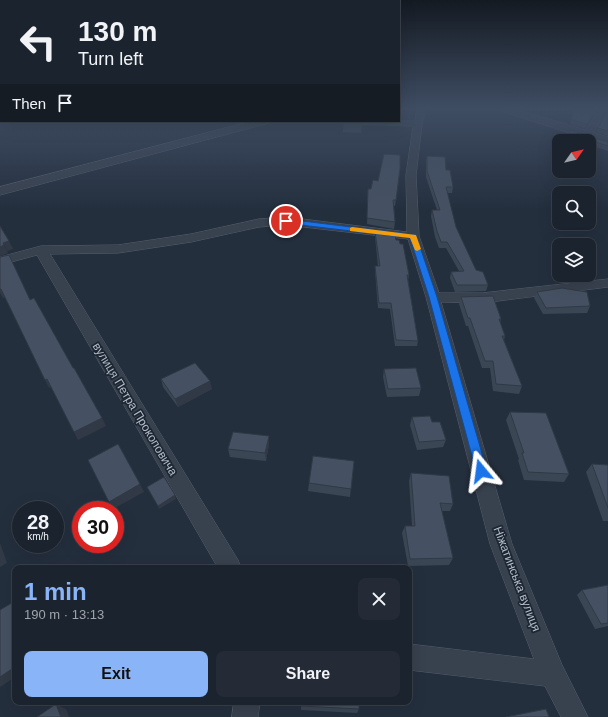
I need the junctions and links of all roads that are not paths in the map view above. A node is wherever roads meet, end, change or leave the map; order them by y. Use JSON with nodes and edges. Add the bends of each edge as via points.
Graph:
{"nodes":[{"id":1,"x":184,"y":142,"type":"edge"},
{"id":2,"x":416,"y":142,"type":"edge"},
{"id":3,"x":0,"y":191,"type":"edge"},
{"id":4,"x":413,"y":236,"type":"junction"},
{"id":5,"x":42,"y":250,"type":"junction"},
{"id":6,"x":0,"y":261,"type":"edge"},
{"id":7,"x":608,"y":283,"type":"edge"},
{"id":8,"x":433,"y":297,"type":"junction"},
{"id":9,"x":228,"y":565,"type":"edge"},
{"id":10,"x":412,"y":657,"type":"edge"},
{"id":11,"x":553,"y":674,"type":"junction"},
{"id":12,"x":247,"y":705,"type":"edge"},
{"id":13,"x":245,"y":717,"type":"edge"},
{"id":14,"x":575,"y":717,"type":"edge"}],
"edges":[{"from":1,"to":3,"type":"street"},
{"from":2,"to":4,"type":"street","name":"Ніжатинська вулиця","via":[[411,175]]},
{"from":4,"to":5,"type":"street","via":[[286,221],[259,223],[191,238],[118,249]]},
{"from":4,"to":8,"type":"street","name":"Ніжатинська вулиця"},
{"from":5,"to":6,"type":"street"},
{"from":5,"to":9,"type":"street","name":"вулиця Петра Прокоповича"},
{"from":7,"to":8,"type":"street","via":[[482,298]]},
{"from":8,"to":11,"type":"street","name":"Ніжатинська вулиця","via":[[501,544]]},
{"from":10,"to":11,"type":"street"},
{"from":11,"to":14,"type":"street","name":"Ніжатинська вулиця"},
{"from":12,"to":13,"type":"street"}]}
